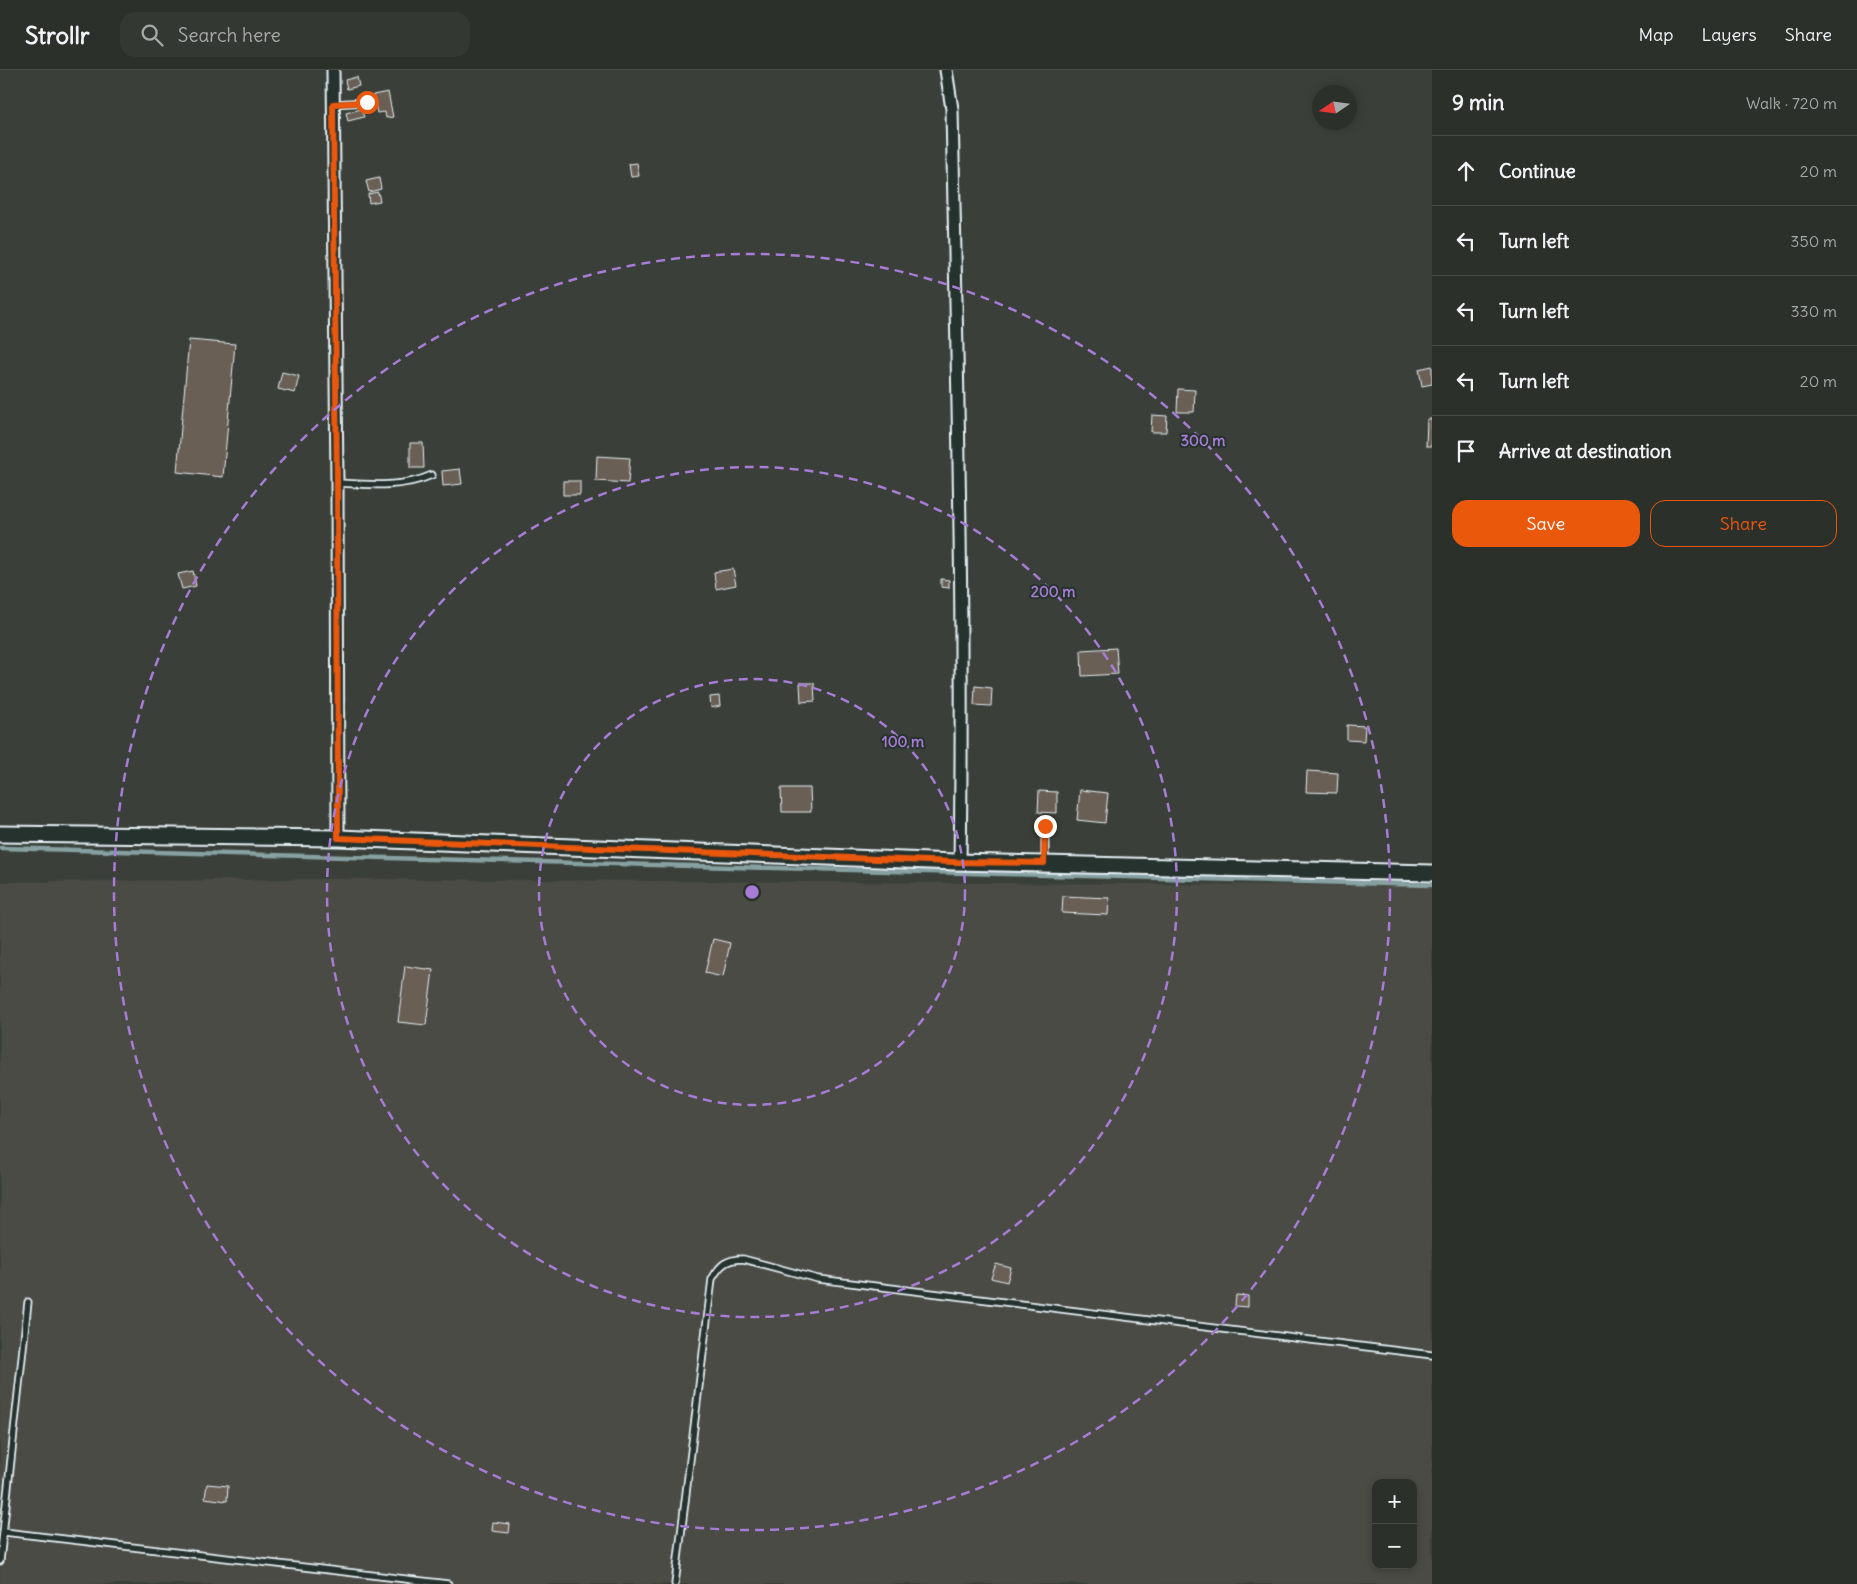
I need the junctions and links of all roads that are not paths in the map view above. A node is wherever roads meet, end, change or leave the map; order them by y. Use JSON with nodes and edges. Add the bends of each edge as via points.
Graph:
{"nodes":[{"id":1,"x":333,"y":70,"type":"edge"},
{"id":2,"x":946,"y":70,"type":"edge"},
{"id":3,"x":367,"y":102,"type":"dead end"},
{"id":4,"x":333,"y":104,"type":"junction"},
{"id":5,"x":432,"y":475,"type":"dead end"},
{"id":6,"x":337,"y":483,"type":"junction"},
{"id":7,"x":1045,"y":826,"type":"dead end"},
{"id":8,"x":0,"y":834,"type":"edge"},
{"id":9,"x":338,"y":838,"type":"junction"},
{"id":10,"x":960,"y":862,"type":"junction"},
{"id":11,"x":1044,"y":863,"type":"junction"},
{"id":12,"x":1432,"y":873,"type":"edge"},
{"id":13,"x":28,"y":1302,"type":"dead end"},
{"id":14,"x":1432,"y":1355,"type":"edge"},
{"id":15,"x":4,"y":1532,"type":"junction"},
{"id":16,"x":0,"y":1561,"type":"edge"},
{"id":17,"x":448,"y":1584,"type":"edge"},
{"id":18,"x":675,"y":1584,"type":"edge"}],
"edges":[{"from":1,"to":4,"type":"street"},
{"from":2,"to":10,"type":"street","via":[[952,109],[961,569]]},
{"from":3,"to":4,"type":"lane"},
{"from":4,"to":6,"type":"street"},
{"from":5,"to":6,"type":"lane","via":[[419,481],[379,485]]},
{"from":6,"to":9,"type":"street"},
{"from":7,"to":11,"type":"lane"},
{"from":8,"to":9,"type":"street"},
{"from":9,"to":10,"type":"street"},
{"from":10,"to":11,"type":"street"},
{"from":11,"to":12,"type":"street"},
{"from":13,"to":15,"type":"lane"},
{"from":14,"to":18,"type":"lane","via":[[818,1279],[743,1259],[723,1262],[712,1279]]},
{"from":15,"to":16,"type":"lane"},
{"from":15,"to":17,"type":"lane"}]}
